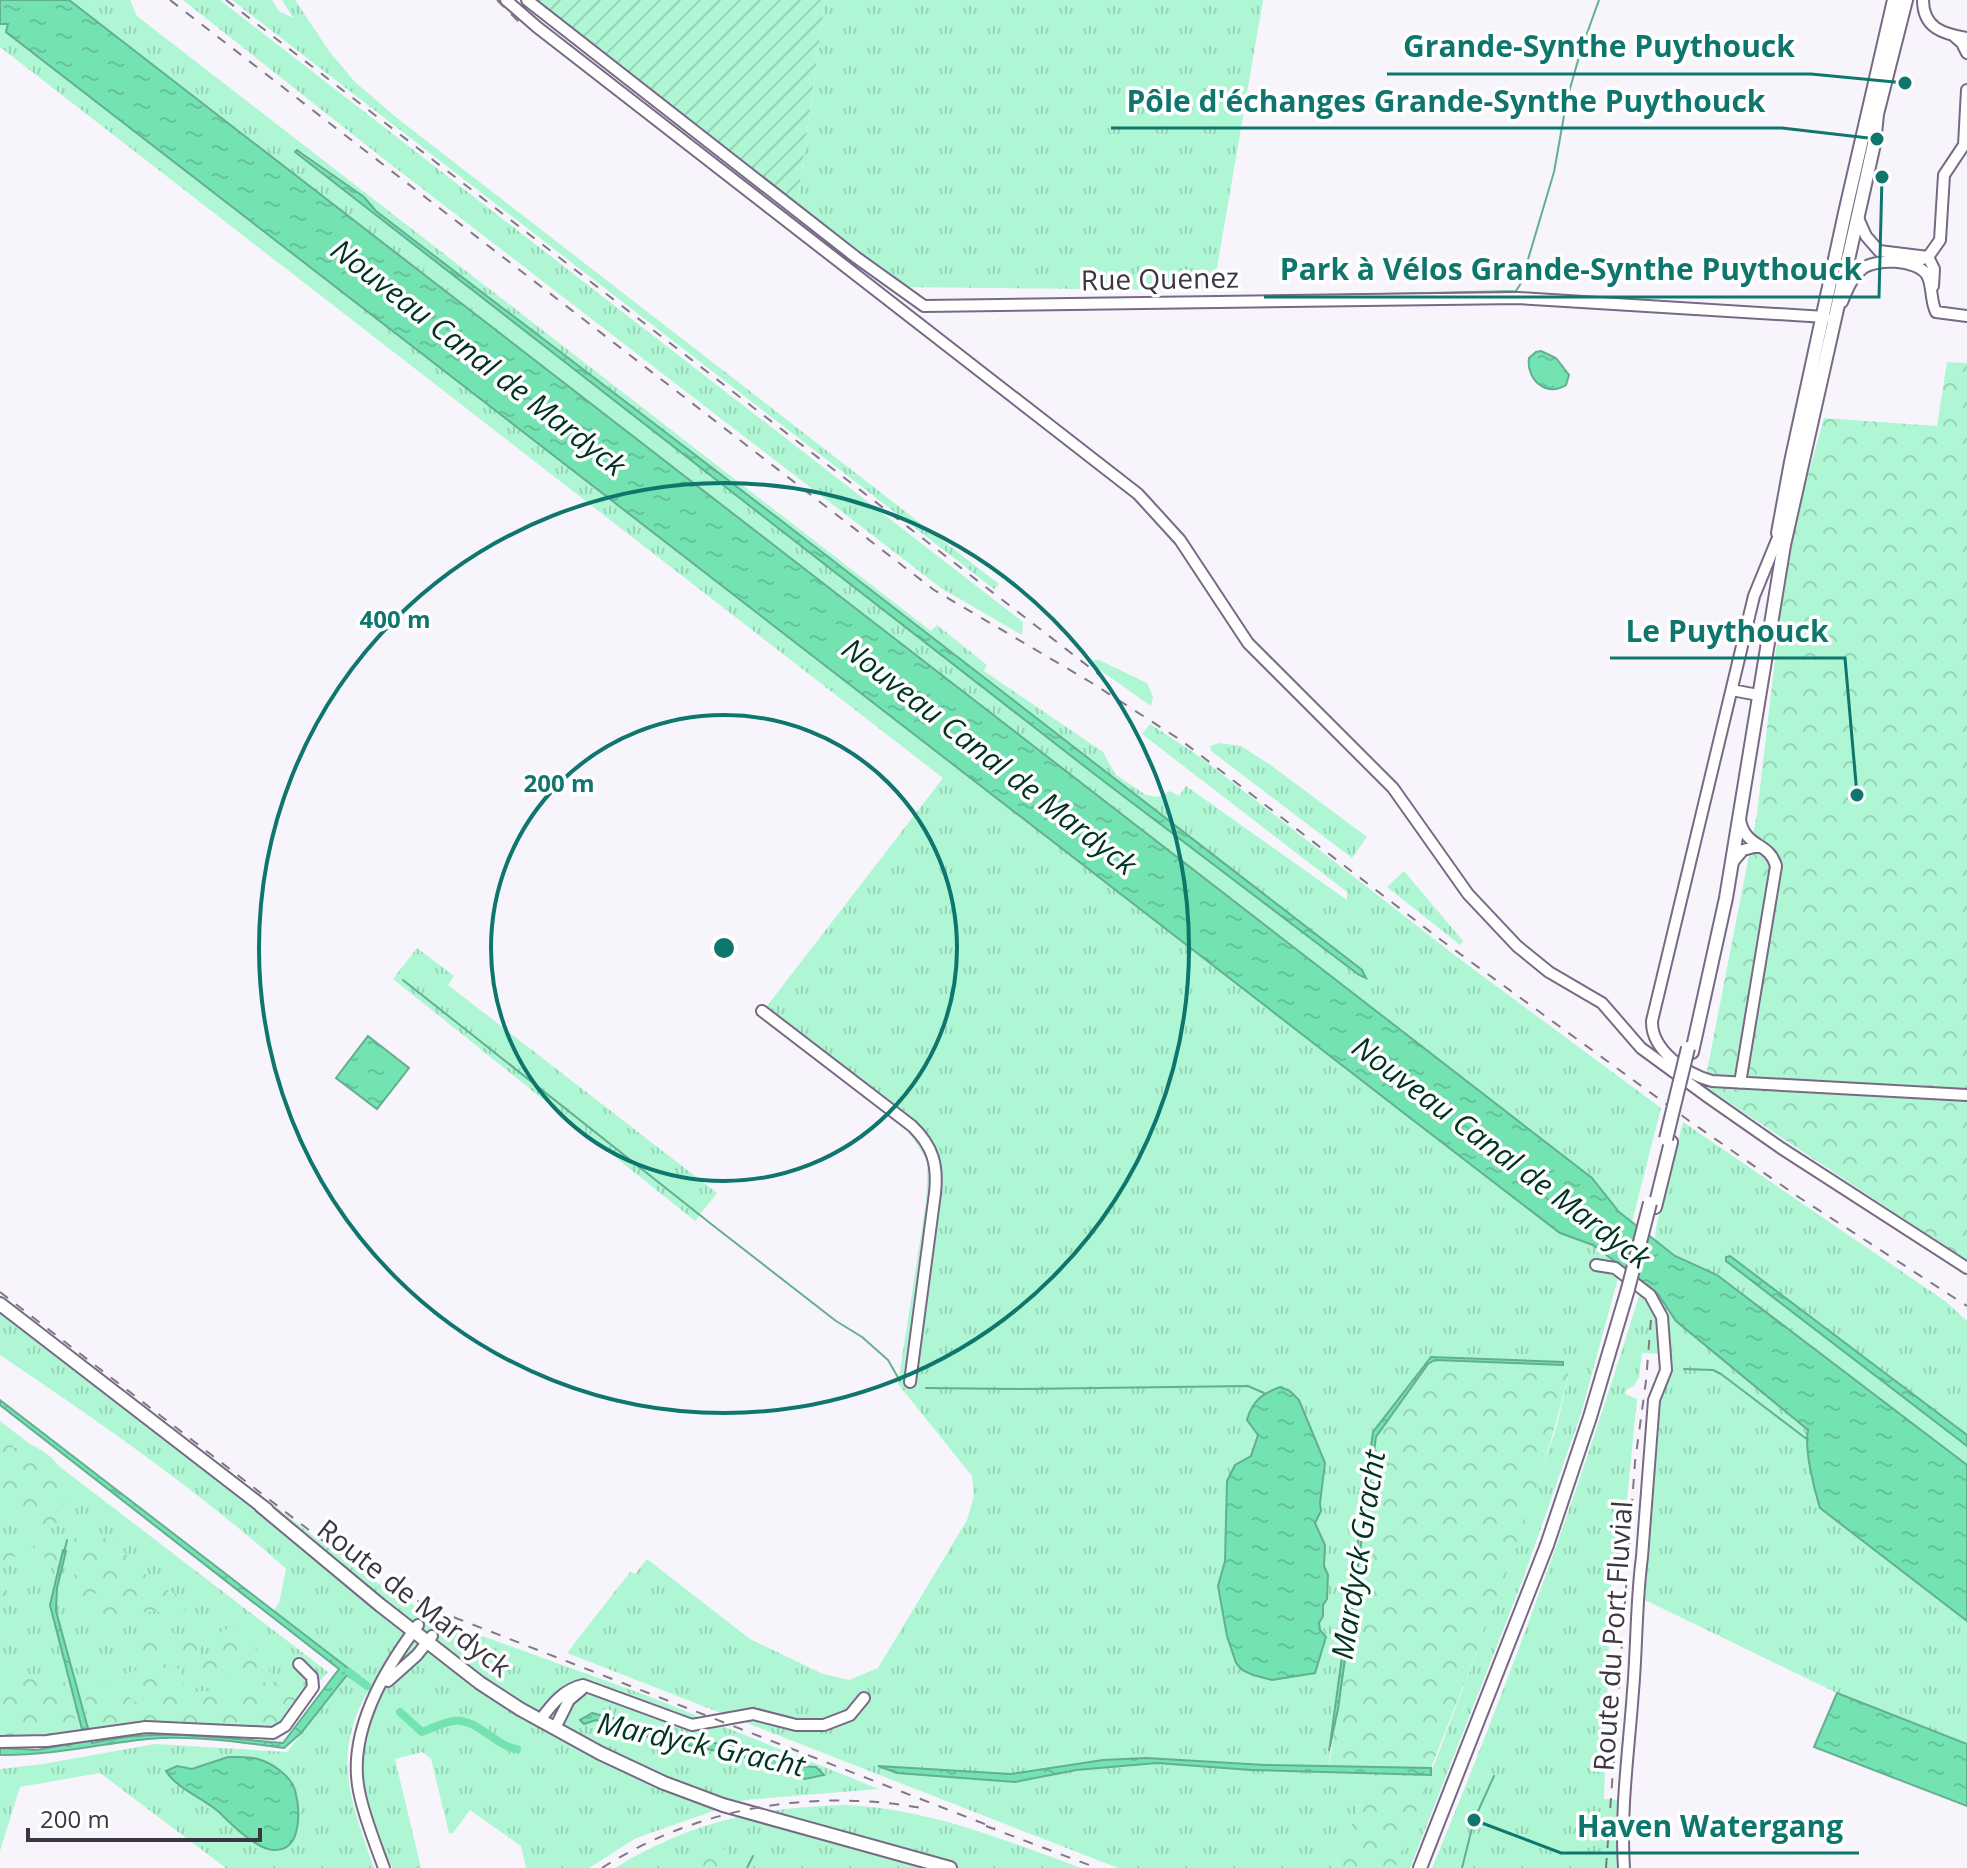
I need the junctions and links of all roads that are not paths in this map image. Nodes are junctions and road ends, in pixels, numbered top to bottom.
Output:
1 (506, 0) edge
2 (527, 0) edge
3 (1894, 0) edge
4 (1906, 0) edge
5 (1923, 0) edge
6 (1954, 36) junction
7 (1967, 38) edge
8 (1967, 53) edge
9 (1967, 90) edge
10 (1858, 213) junction
11 (1940, 240) junction
12 (1928, 257) junction
13 (1909, 264) junction
14 (1934, 276) junction
15 (1932, 296) junction
16 (1967, 316) edge
17 (1825, 317) junction
18 (1823, 365) junction
19 (1777, 540) junction
20 (1732, 690) junction
21 (1755, 695) junction
22 (1739, 817) junction
23 (1758, 846) junction
24 (1732, 863) junction
25 (762, 1011) dead end
26 (1690, 1050) junction
27 (1740, 1083) junction
28 (1967, 1095) edge
29 (1596, 1265) dead end
30 (1967, 1268) edge
31 (1631, 1290) junction
32 (0, 1304) edge
33 (910, 1382) dead end
34 (416, 1628) junction
35 (430, 1639) junction
36 (299, 1664) dead end
37 (599, 1690) junction
38 (864, 1698) dead end
39 (369, 1709) junction
40 (541, 1719) junction
41 (555, 1728) junction
42 (0, 1742) edge
43 (384, 1868) edge
44 (950, 1868) edge
45 (1420, 1868) edge
46 (1427, 1868) edge
47 (1624, 1868) edge

1 - 30 street
2 - 17 street, Rue Quenez
3 - 17 main road
4 - 10 main road
5 - 6 street
6 - 7 street
6 - 8 street
9 - 11 street
10 - 12 street
10 - 18 main road
11 - 12 street
11 - 14 street
12 - 13 street
12 - 14 street
13 - 15 street
13 - 18 street
14 - 15 street
15 - 16 street
17 - 19 main road
18 - 21 main road
19 - 20 street
19 - 21 main road
20 - 21 street
20 - 27 street
21 - 22 main road
21 - 26 main road
22 - 23 street
22 - 24 main road
23 - 24 street
23 - 27 street
24 - 26 main road
25 - 33 street
26 - 31 main road, bridge
27 - 28 street
29 - 47 street, Route du Port Fluvial
31 - 45 main road
31 - 46 main road
32 - 34 main road, Route de Mardyck
34 - 35 main road, Route de Mardyck
34 - 39 street
35 - 39 street
35 - 40 main road, Route de Mardyck
36 - 42 street
37 - 38 street
37 - 40 street
37 - 41 street
39 - 43 street
40 - 41 main road, Route de Mardyck
41 - 44 main road, Route de Mardyck

